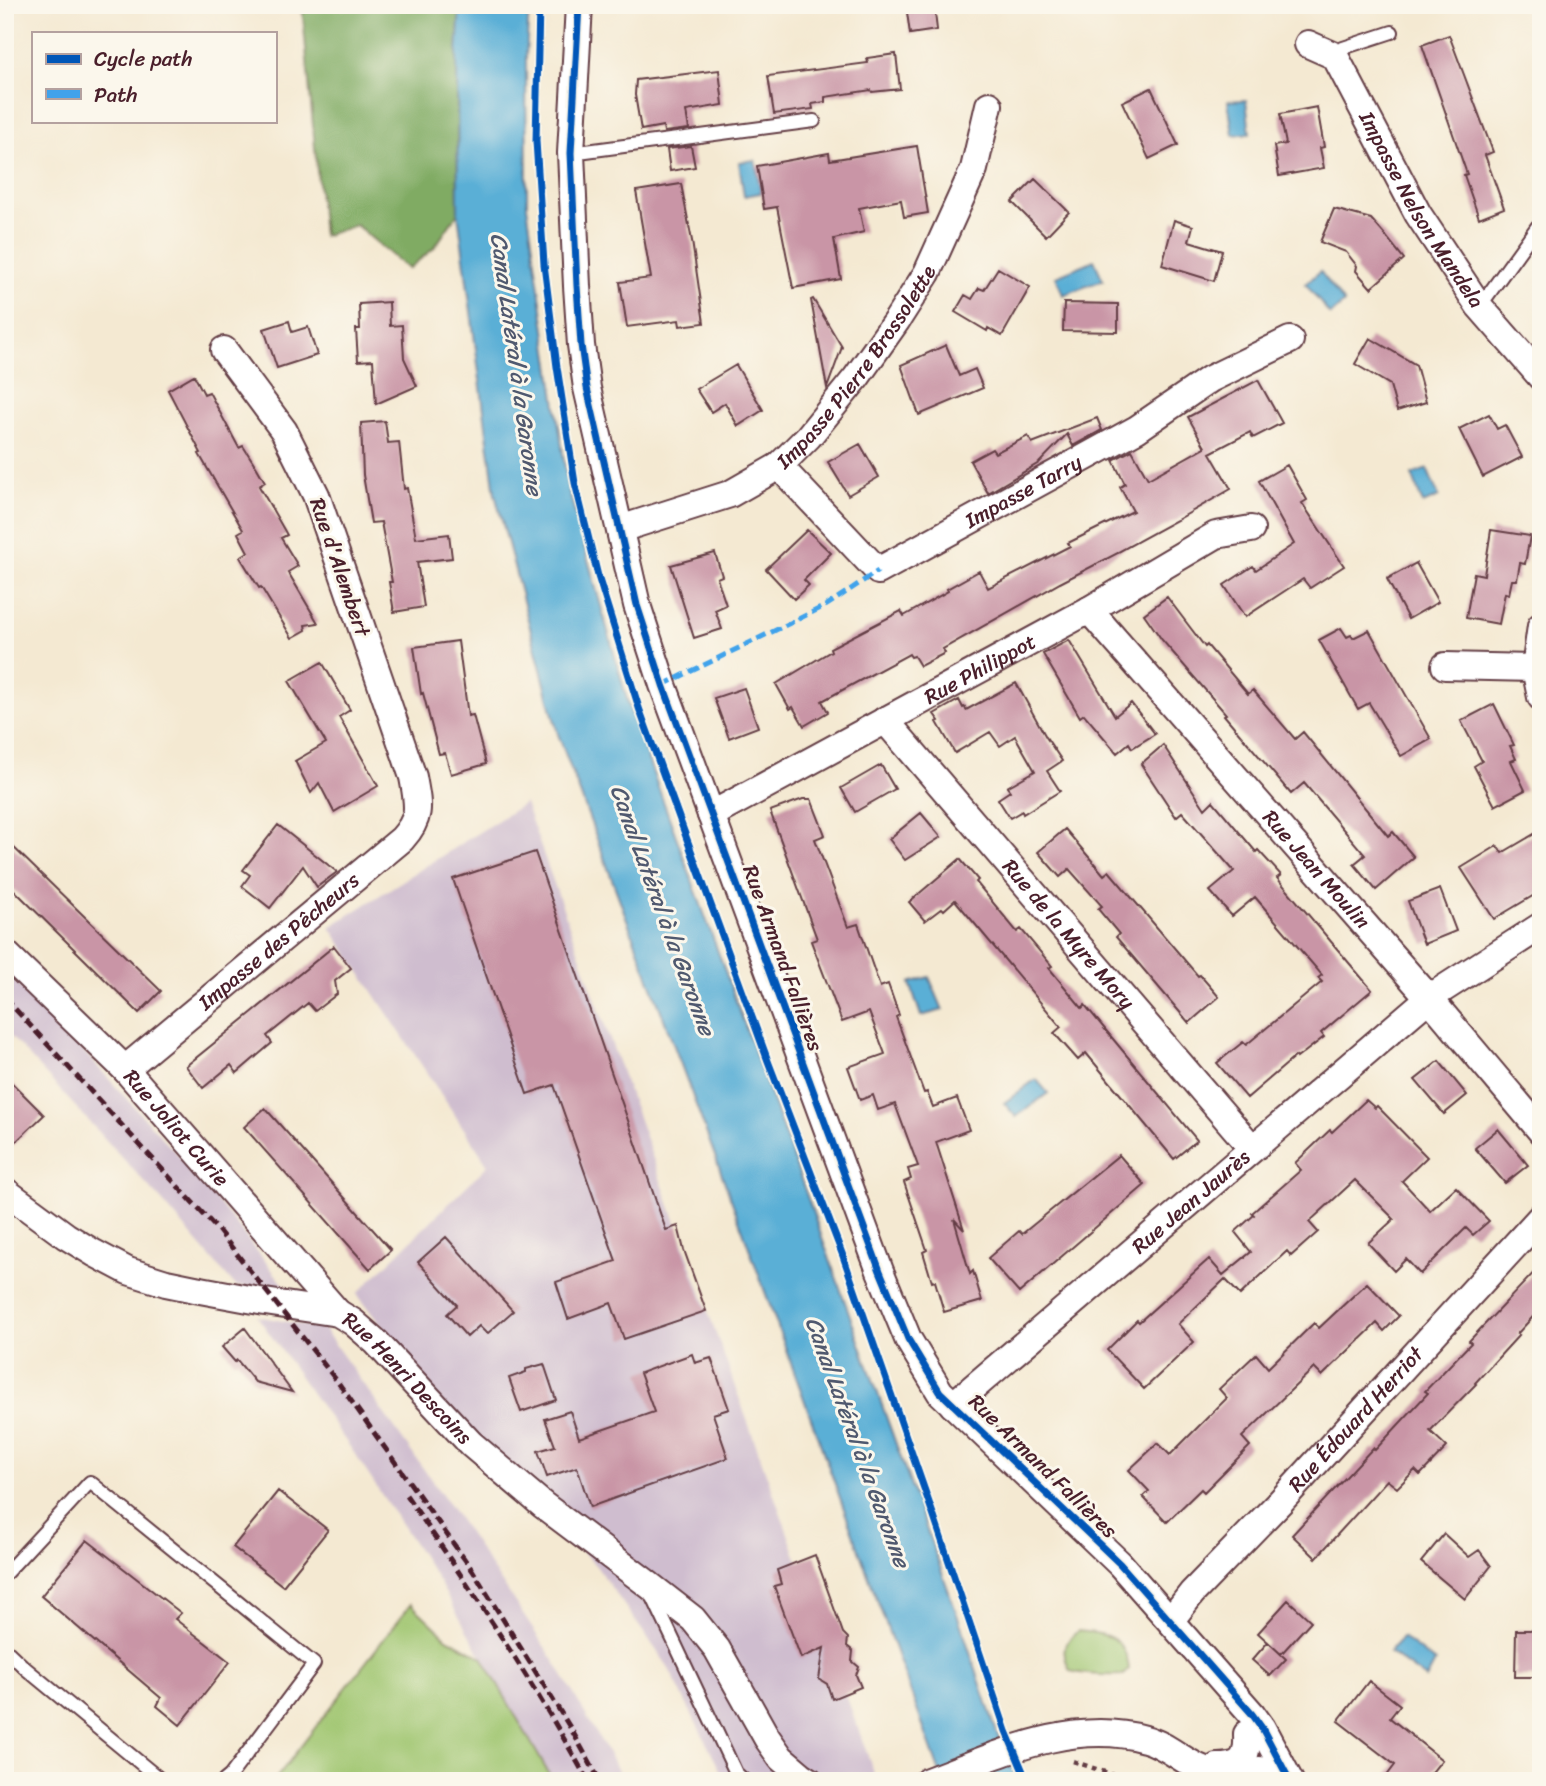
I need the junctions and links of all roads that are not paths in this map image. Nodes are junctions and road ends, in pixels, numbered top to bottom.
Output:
1 (579, 5) edge
2 (1392, 32) dead end
3 (1308, 44) dead end
4 (1335, 56) junction
5 (989, 105) dead end
6 (814, 121) dead end
7 (571, 153) junction
8 (1541, 224) edge
9 (1479, 306) junction
10 (1290, 340) dead end
11 (225, 350) dead end
12 (1541, 377) edge
13 (779, 466) junction
14 (620, 528) junction
15 (1251, 529) dead end
16 (1089, 610) junction
17 (1541, 626) edge
18 (1445, 666) dead end
19 (1535, 668) junction
20 (1541, 696) edge
21 (885, 720) junction
22 (418, 803) joint
23 (711, 815) junction
24 (1541, 926) edge
25 (5, 953) edge
26 (1429, 998) junction
27 (125, 1069) junction
28 (1541, 1131) edge
29 (1252, 1148) junction
30 (5, 1191) edge
31 (1541, 1217) edge
32 (338, 1313) junction
33 (953, 1405) junction
34 (5, 1574) edge
35 (644, 1580) junction
36 (1171, 1620) junction
37 (5, 1649) edge
38 (1231, 1690) junction
39 (1247, 1734) junction
40 (1192, 1774) edge
41 (1269, 1777) edge
42 (162, 1781) edge
43 (224, 1781) edge
44 (745, 1781) edge
45 (810, 1781) edge
46 (928, 1781) edge
47 (1290, 1781) edge

1 - 7 street, Rue Armand Fallières
2 - 4 lane
3 - 4 street
4 - 9 street, Impasse Nelson Mandela
5 - 13 street, Impasse Pierre Brossolette
6 - 7 lane
7 - 14 street, Rue Armand Fallières
8 - 9 lane
9 - 12 street, Impasse Nelson Mandela
10 - 13 street, Impasse Tarry
11 - 22 street, Rue d'Alembert
13 - 14 street, Impasse Pierre Brossolette
14 - 23 street, Rue Armand Fallières
15 - 16 street, Rue Philippot
16 - 21 street, Rue Philippot
16 - 26 street, Rue Jean Moulin
17 - 19 street
18 - 19 street
19 - 20 street
21 - 23 street, Rue Philippot
21 - 29 street, Rue de la Myre Mory
22 - 27 street, Impasse des Pêcheurs
23 - 33 street, Rue Armand Fallières
24 - 26 street, Rue Jean Jaurès
25 - 27 street, Rue Joliot Curie
26 - 28 street, Rue Jean Moulin
26 - 29 street, Rue Jean Jaurès
27 - 32 street, Rue Joliot Curie
29 - 33 street, Rue Jean Jaurès
30 - 32 street, Rue Henri Descoins
31 - 36 street, Rue Édouard Herriot
32 - 35 street, Rue Henri Descoins
33 - 36 street, Rue Armand Fallières
34 - 43 lane
35 - 44 lane
35 - 45 street, Rue Henri Descoins
36 - 38 street, Rue Armand Fallières
37 - 42 lane
38 - 39 street
38 - 47 street, Rue Armand Fallières
39 - 40 street
39 - 41 street
40 - 41 street
40 - 46 street

